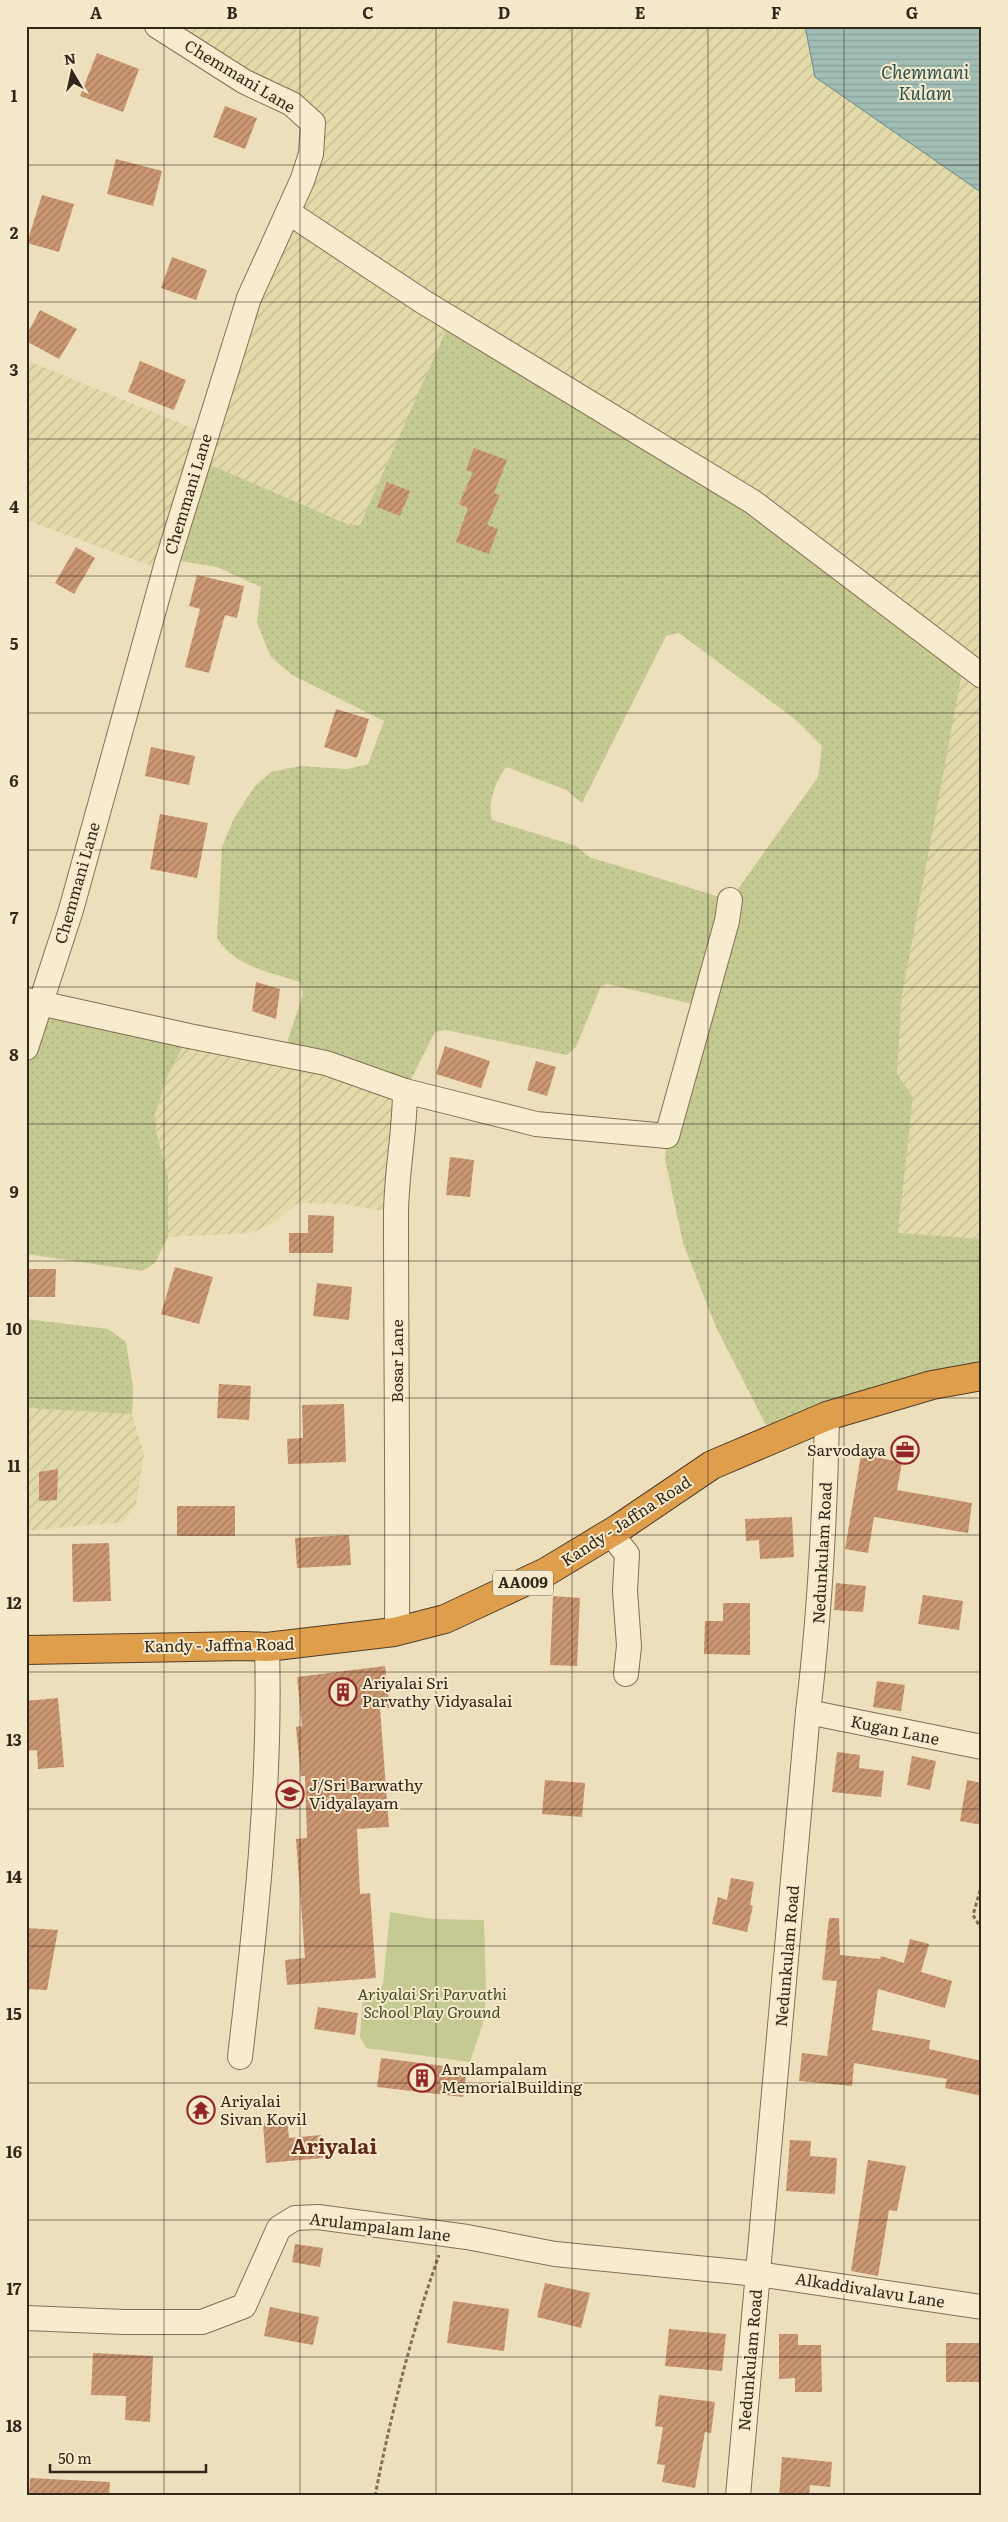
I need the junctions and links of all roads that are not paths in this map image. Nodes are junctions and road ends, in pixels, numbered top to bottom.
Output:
1 (157, 26) edge
2 (288, 212) junction
3 (982, 676) edge
4 (730, 900) dead end
5 (33, 1002) edge
6 (26, 1048) edge
7 (405, 1091) junction
8 (982, 1376) edge
9 (827, 1416) junction
10 (610, 1533) junction
11 (396, 1631) junction
12 (267, 1648) junction
13 (26, 1650) edge
14 (626, 1674) dead end
15 (808, 1712) junction
16 (982, 1747) edge
17 (240, 2057) dead end
18 (758, 2274) junction
19 (982, 2307) edge
20 (26, 2318) edge
21 (738, 2496) edge

1 - 2 street, Chemmani Lane
2 - 3 street
2 - 5 street, Chemmani Lane
4 - 7 street
5 - 6 street, Chemmani Lane
5 - 7 street
7 - 11 street, Bosar Lane
8 - 9 highway, Kandy - Jaffna Road / AA009
9 - 10 highway, Kandy - Jaffna Road / AA009
9 - 15 street, Nedunkulam Road
10 - 11 highway, Kandy - Jaffna Road / AA009
10 - 14 street
11 - 12 highway, Kandy - Jaffna Road / AA009
12 - 13 highway, Kandy - Jaffna Road / AA009
12 - 17 street
15 - 16 street, Kugan Lane
15 - 18 street, Nedunkulam Road
18 - 19 street, Alkaddivalavu Lane
18 - 20 street, Arulampalam lane
18 - 21 street, Nedunkulam Road

